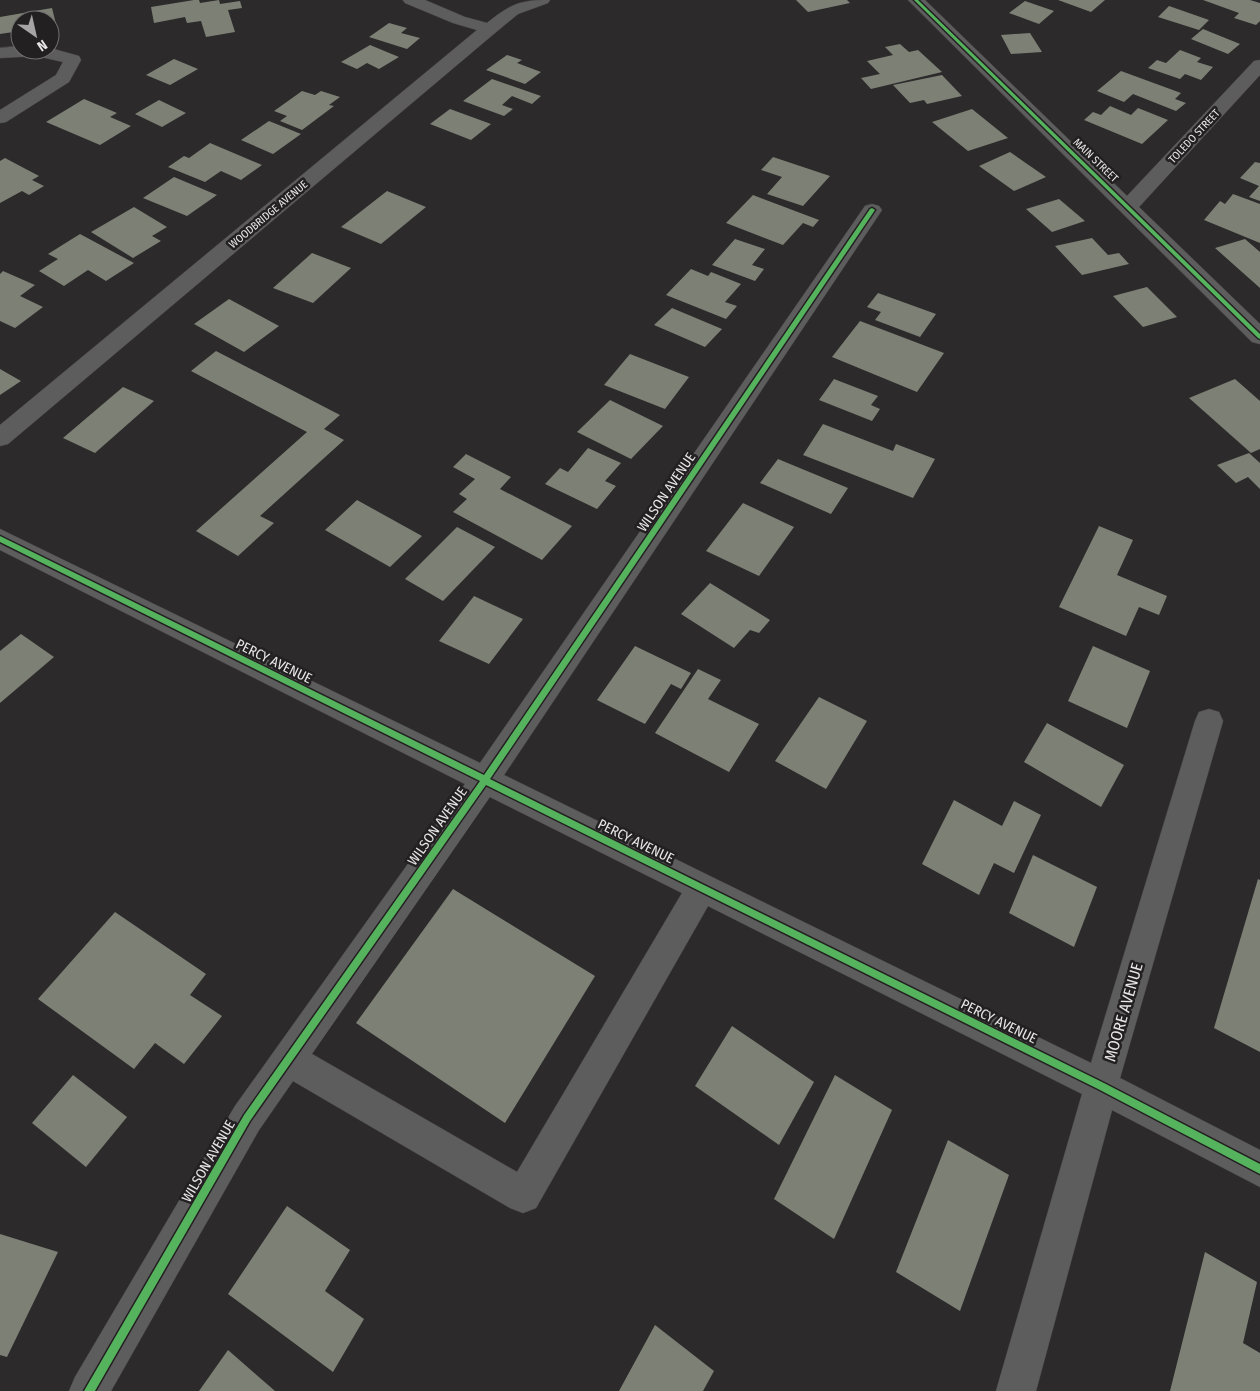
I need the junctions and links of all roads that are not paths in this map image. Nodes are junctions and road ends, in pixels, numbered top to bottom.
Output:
1 (411, 0) edge
2 (542, 0) edge
3 (923, 2) edge
4 (490, 29) junction
5 (0, 53) edge
6 (1260, 65) edge
7 (0, 118) edge
8 (1128, 207) junction
9 (872, 210) dead end
10 (1260, 337) edge
11 (0, 438) edge
12 (0, 539) edge
13 (1209, 721) dead end
14 (485, 780) junction
15 (702, 888) junction
16 (288, 1059) junction
17 (1101, 1086) junction
18 (1260, 1169) edge
19 (89, 1391) edge
20 (1016, 1391) edge

1 - 4 street
2 - 4 street, WOODBRIDGE AVENUE
3 - 8 street, MAIN STREET
4 - 11 street, WOODBRIDGE AVENUE
5 - 7 street
6 - 8 street, TOLEDO STREET
8 - 10 street, MAIN STREET
9 - 14 street, WILSON AVENUE
12 - 14 street, PERCY AVENUE
13 - 17 street, MOORE AVENUE
14 - 15 street, PERCY AVENUE
14 - 16 street, WILSON AVENUE
15 - 16 street
15 - 17 street, PERCY AVENUE
16 - 19 street, WILSON AVENUE
17 - 18 street, PERCY AVENUE
17 - 20 street, MOORE AVENUE

